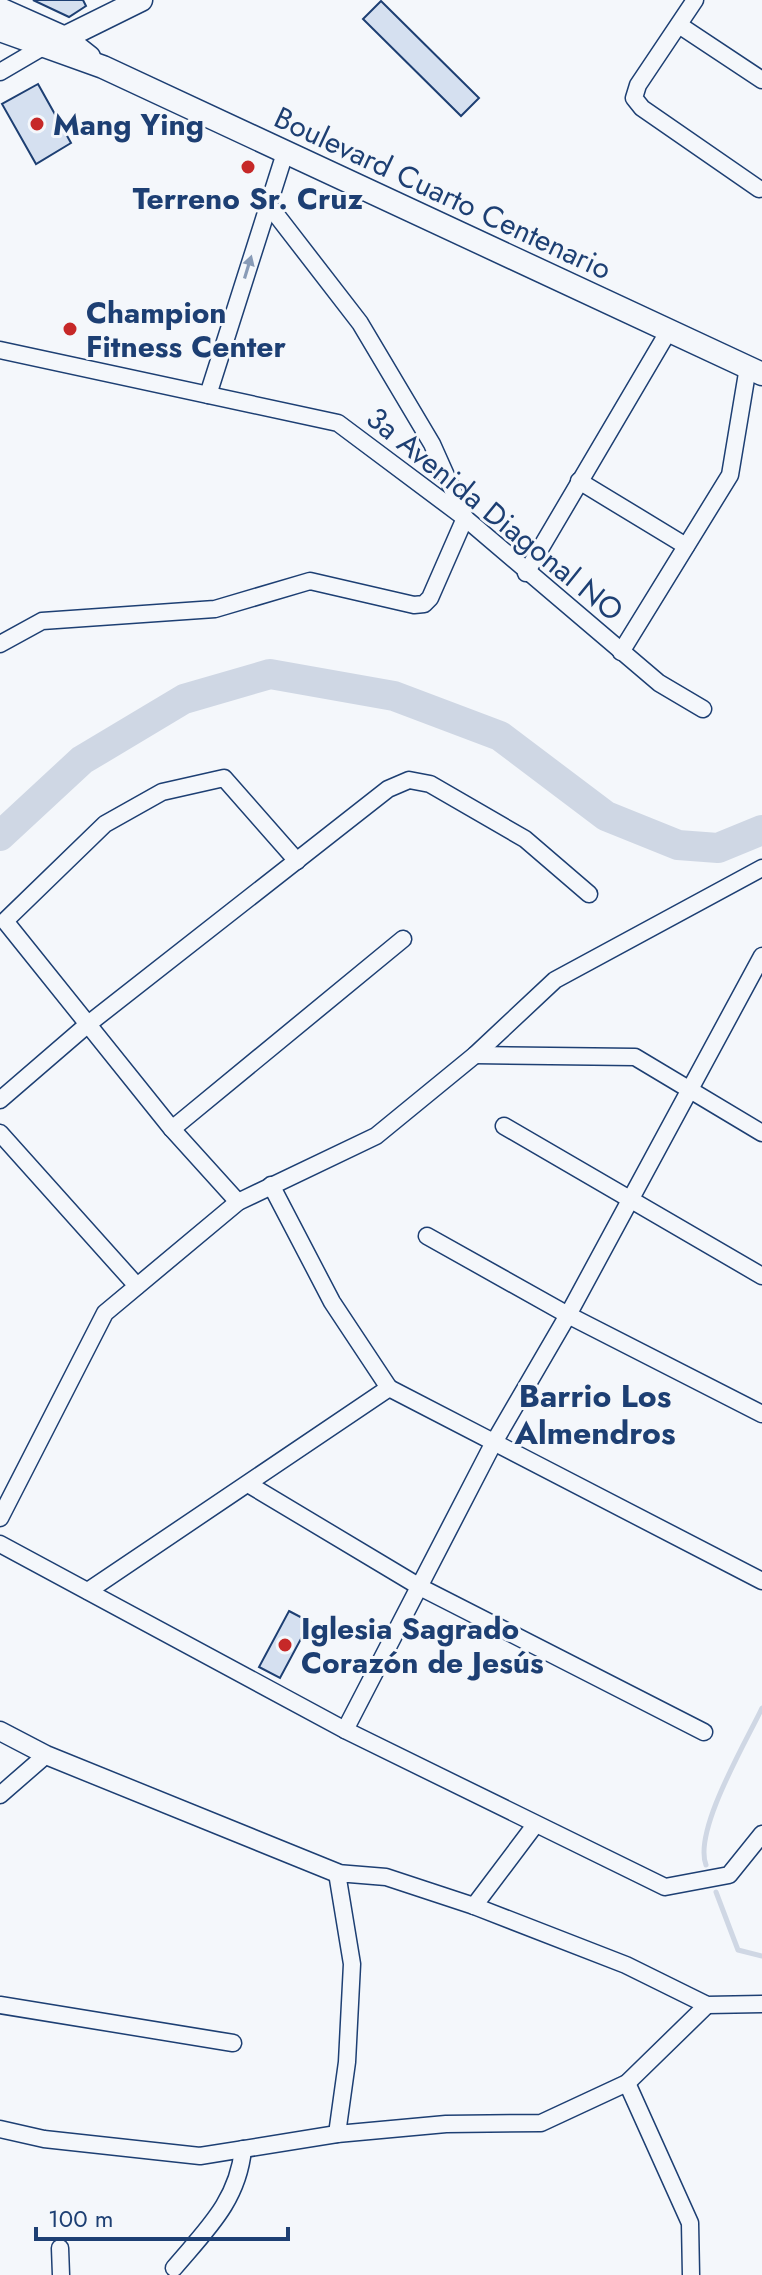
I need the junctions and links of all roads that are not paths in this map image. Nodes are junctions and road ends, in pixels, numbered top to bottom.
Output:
1 (141, 0) edge
2 (695, 0) edge
3 (0, 9) edge
4 (679, 25) junction
5 (0, 30) edge
6 (65, 38) junction
7 (41, 48) junction
8 (103, 67) junction
9 (0, 72) edge
10 (762, 80) edge
11 (285, 153) junction
12 (759, 189) dead end
13 (268, 204) junction
14 (668, 332) junction
15 (0, 350) edge
16 (756, 371) edge
17 (208, 395) junction
18 (579, 481) junction
19 (465, 518) junction
20 (686, 546) junction
21 (526, 573) junction
22 (0, 644) edge
23 (621, 652) junction
24 (703, 709) dead end
25 (297, 861) junction
26 (762, 868) edge
27 (589, 894) dead end
28 (403, 939) dead end
29 (762, 956) edge
30 (87, 1025) junction
31 (475, 1055) junction
32 (691, 1088) junction
33 (0, 1100) edge
34 (504, 1126) dead end
35 (172, 1129) junction
36 (0, 1133) edge
37 (762, 1133) edge
38 (271, 1185) junction
39 (629, 1201) junction
40 (238, 1202) junction
41 (427, 1236) dead end
42 (762, 1276) edge
43 (137, 1286) junction
44 (568, 1315) junction
45 (389, 1388) junction
46 (762, 1414) edge
47 (493, 1444) junction
48 (248, 1484) junction
49 (0, 1518) edge
50 (0, 1544) edge
51 (762, 1581) edge
52 (420, 1587) junction
53 (88, 1591) junction
54 (345, 1730) junction
55 (0, 1731) edge
56 (704, 1732) dead end
57 (46, 1755) junction
58 (0, 1795) edge
59 (535, 1825) junction
60 (762, 1834) edge
61 (337, 1873) junction
62 (474, 1906) junction
63 (762, 2004) edge
64 (0, 2005) edge
65 (707, 2005) junction
66 (233, 2043) dead end
67 (627, 2083) junction
68 (0, 2129) edge
69 (337, 2134) junction
70 (243, 2149) junction
71 (60, 2248) dead end
72 (174, 2268) dead end
73 (61, 2275) edge
74 (691, 2275) edge

1 - 6 main road
2 - 4 street
3 - 6 main road, Boulevard Cuarto Centenario
4 - 10 street
4 - 12 street
5 - 7 main road, Boulevard Cuarto Centenario
6 - 7 main road
6 - 8 main road, Boulevard Cuarto Centenario
7 - 8 main road, Boulevard Cuarto Centenario
7 - 9 street
8 - 11 main road, Boulevard Cuarto Centenario
11 - 13 street
11 - 14 main road, Boulevard Cuarto Centenario
17 -> 13 street
13 - 19 street
14 - 16 main road, Boulevard Cuarto Centenario
14 - 18 street
15 - 17 street, 3a Avenida Diagonal NO
16 - 20 street
17 - 19 street, 3a Avenida Diagonal NO
18 - 20 street
18 - 21 street
19 - 21 street, 3a Avenida Diagonal NO
19 - 22 street
20 - 23 street
21 - 23 street, 3a Avenida Diagonal NO
23 - 24 street, 3a Avenida Diagonal NO
25 - 27 street
25 - 30 street
25 - 30 street
26 - 31 street
28 - 35 street
29 - 32 street
30 - 33 street
30 - 35 street
31 - 32 street
31 - 38 street
32 - 37 street
32 - 39 street
34 - 39 street
35 - 40 street
36 - 43 street
38 - 40 street
38 - 45 street
39 - 42 street
39 - 44 street
40 - 43 street
41 - 44 street
43 - 49 street
44 - 46 street
44 - 47 street
45 - 47 street
45 - 48 street
47 - 51 street
47 - 52 street
48 - 52 street
48 - 53 street
50 - 53 street
52 - 54 street
52 - 56 street
53 - 54 street
54 - 59 street
55 - 57 street
57 - 58 street
57 - 61 street
59 - 60 street
59 - 62 street
61 - 62 street
61 - 69 street
62 - 65 street
63 - 65 street
64 - 66 street
65 - 67 street
67 - 69 street
67 - 74 street
68 - 70 street
69 - 70 street
70 - 72 street
71 - 73 street

